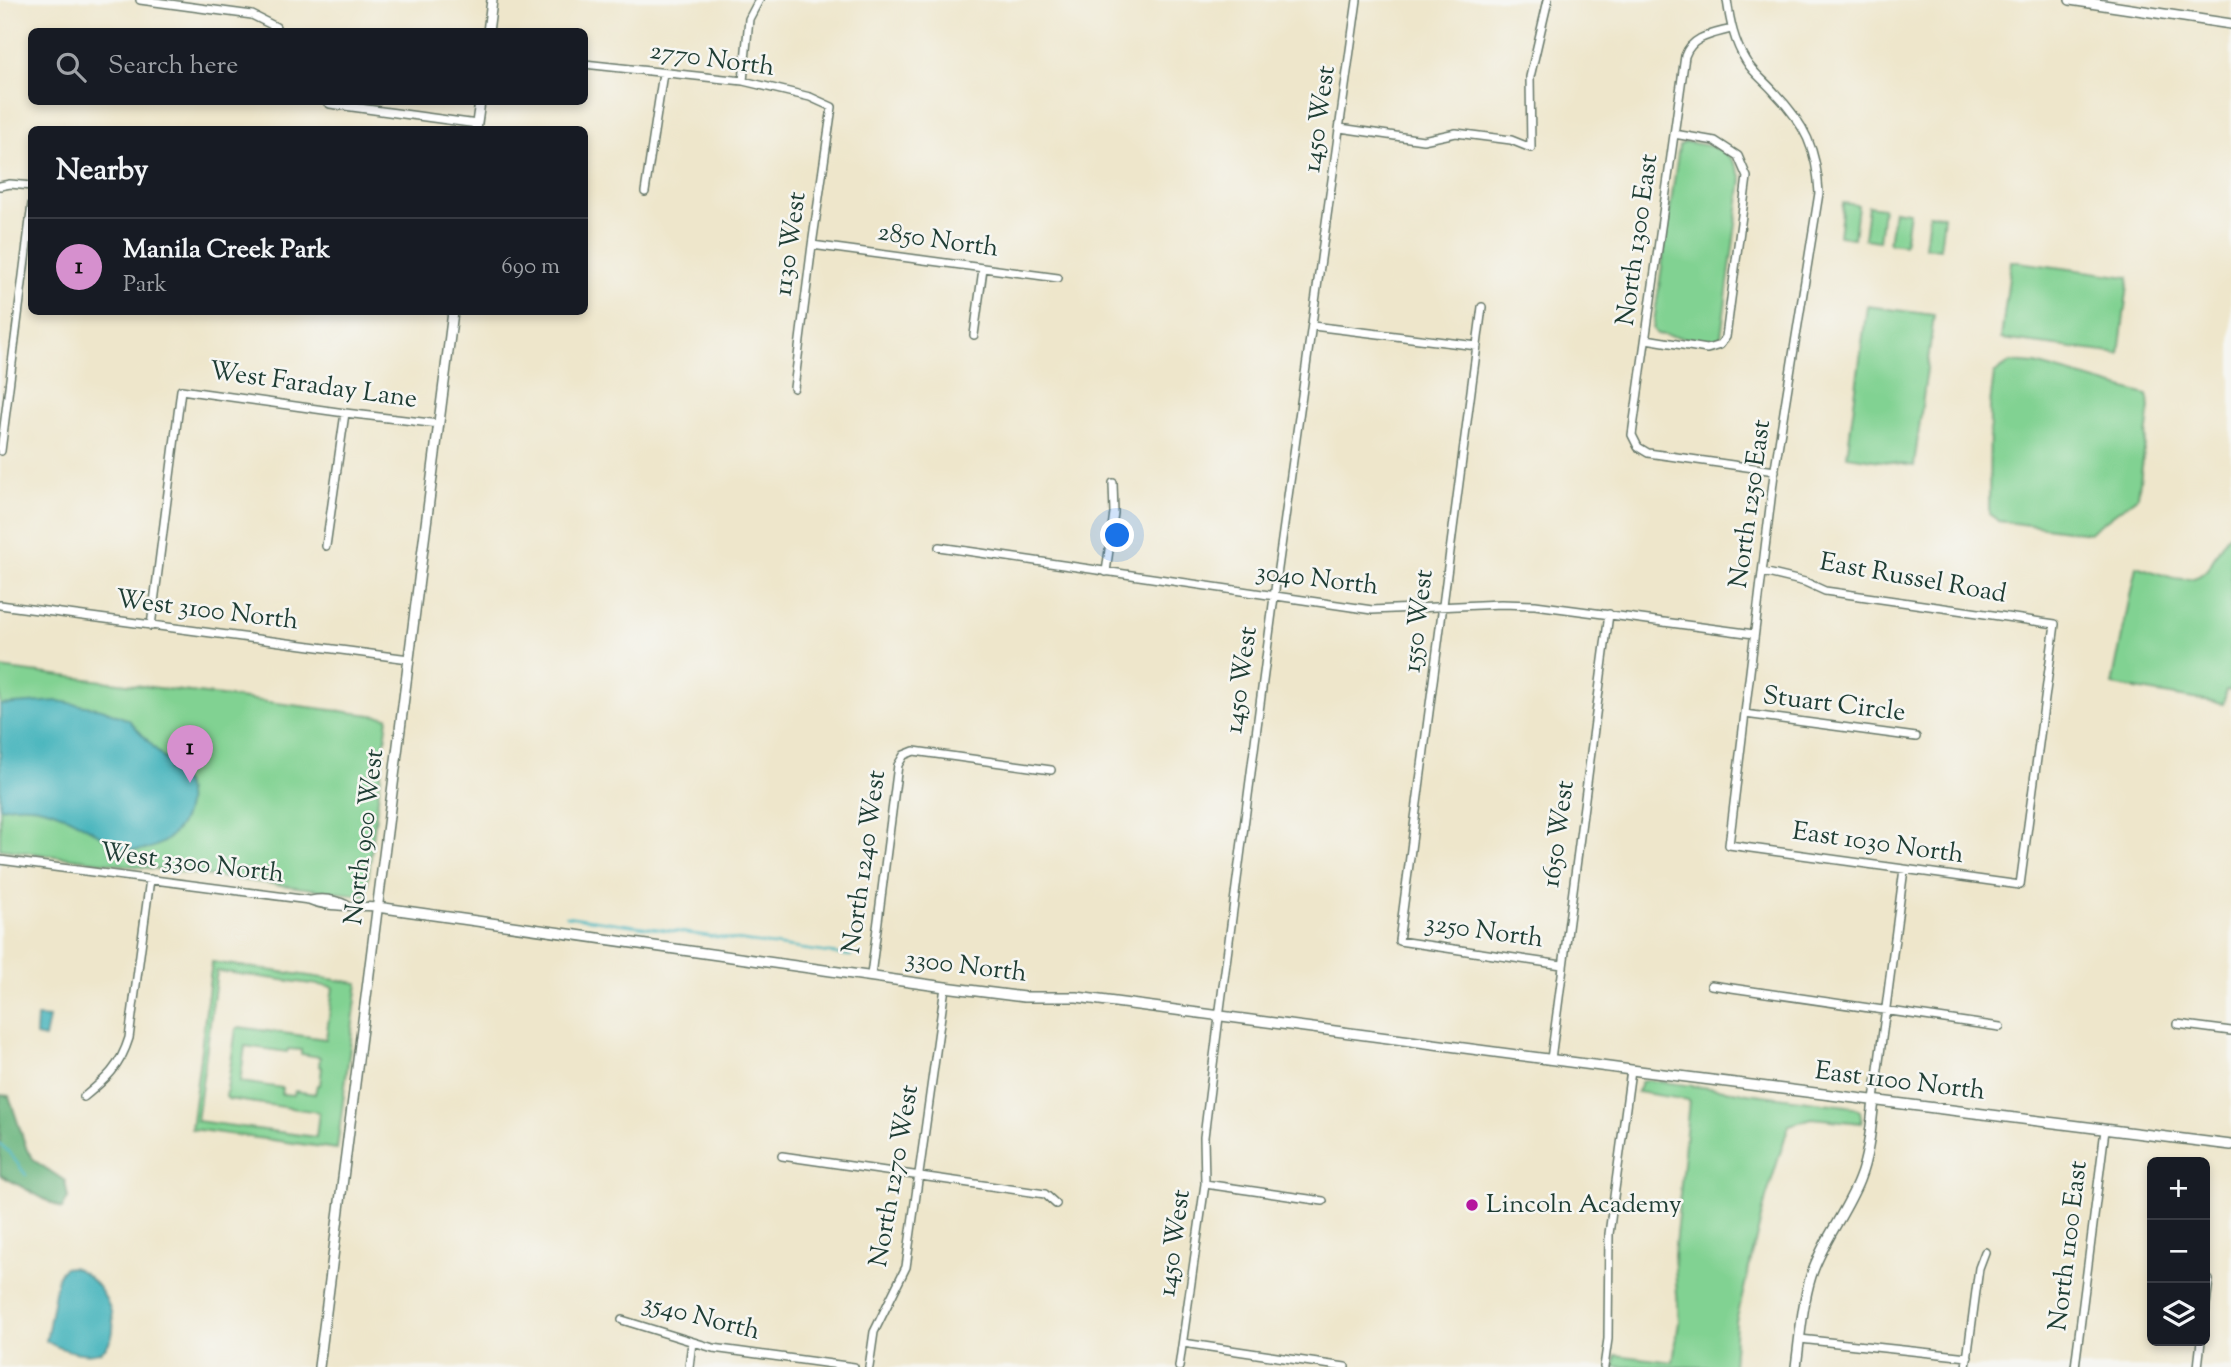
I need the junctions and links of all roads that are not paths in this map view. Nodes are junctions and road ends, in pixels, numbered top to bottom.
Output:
1 (140, 0) edge
2 (492, 0) edge
3 (759, 0) edge
4 (1357, 0) edge
5 (1548, 0) edge
6 (1727, 0) edge
7 (2070, 0) edge
8 (2231, 24) edge
9 (276, 28) edge
10 (488, 28) edge
11 (1731, 29) junction
12 (588, 65) edge
13 (663, 74) junction
14 (743, 81) junction
15 (336, 105) edge
16 (480, 105) edge
17 (832, 107) joint
18 (471, 126) edge
19 (477, 126) edge
20 (1340, 128) junction
21 (1674, 134) junction
22 (0, 186) edge
23 (28, 186) edge
24 (645, 192) dead end
25 (28, 236) edge
26 (812, 245) junction
27 (983, 269) junction
28 (1058, 278) dead end
29 (1482, 307) dead end
30 (453, 315) edge
31 (1314, 326) junction
32 (974, 335) dead end
33 (1646, 339) junction
34 (1477, 346) junction
35 (794, 388) dead end
36 (345, 413) junction
37 (439, 424) junction
38 (1, 451) edge
39 (1775, 471) junction
40 (1113, 483) dead end
41 (326, 546) dead end
42 (939, 547) dead end
43 (1106, 572) junction
44 (1763, 572) junction
45 (1275, 597) junction
46 (0, 605) edge
47 (1442, 607) junction
48 (1609, 614) junction
49 (151, 625) junction
50 (1754, 634) junction
51 (409, 659) junction
52 (1745, 715) junction
53 (1916, 737) dead end
54 (1051, 770) dead end
55 (1730, 845) joint
56 (0, 860) edge
57 (1904, 869) junction
58 (150, 879) junction
59 (2020, 884) joint
60 (377, 907) junction
61 (1399, 941) joint
62 (1562, 965) junction
63 (871, 975) junction
64 (1712, 985) dead end
65 (946, 987) junction
66 (1886, 1010) junction
67 (1219, 1017) junction
68 (2231, 1021) edge
69 (2177, 1024) dead end
70 (2000, 1027) dead end
71 (2230, 1031) edge
72 (1551, 1059) junction
73 (1631, 1070) junction
74 (84, 1097) dead end
75 (1874, 1100) junction
76 (2105, 1130) junction
77 (2231, 1145) edge
78 (782, 1156) dead end
79 (920, 1177) junction
80 (1205, 1184) junction
81 (1323, 1201) dead end
82 (1056, 1204) dead end
83 (1985, 1252) dead end
84 (622, 1320) dead end
85 (1800, 1339) junction
86 (692, 1342) junction
87 (1183, 1343) junction
88 (2200, 1346) edge
89 (1968, 1357) junction
90 (319, 1367) edge
91 (689, 1367) edge
92 (854, 1367) edge
93 (869, 1367) edge
94 (1179, 1367) edge
95 (1345, 1367) edge
96 (1604, 1367) edge
97 (1796, 1367) edge
98 (1966, 1367) edge
99 (2075, 1367) edge
100 (2198, 1367) edge

1 - 9 street
2 - 10 street
3 - 14 street
4 - 20 street, 1450 West
5 - 20 street
6 - 11 street, North 1250 East
7 - 8 street
11 - 21 street, North 1300 East
11 - 39 street, North 1250 East
12 - 13 street, 2770 North
13 - 14 street, 2770 North
13 - 24 street
14 - 17 street, 2770 North
15 - 18 street
16 - 19 street
17 - 26 street, 1130 West
20 - 31 street, 1450 West
21 - 33 street, North 1300 East
21 - 33 street
22 - 23 street
25 - 38 street
26 - 27 street, 2850 North
26 - 35 street, 1130 West
27 - 28 street, 2850 North
27 - 32 street
29 - 34 street, 1550 West
30 - 37 street, North 900 West
31 - 34 street
31 - 45 street, 1450 West
33 - 39 street, North 1300 East
34 - 47 street, 1550 West
36 - 37 street, West Faraday Lane
36 - 41 street
36 - 49 street, West Faraday Lane
37 - 51 street, North 900 West
39 - 44 street, North 1250 East
40 - 43 street
42 - 43 street, 3040 North
43 - 45 street, 3040 North
44 - 50 street, North 1250 East
44 - 59 street, East Russel Road
45 - 47 street, 3040 North
45 - 67 street, 1450 West
46 - 49 street, West 3100 North
47 - 48 street, 3040 North
47 - 61 street, 1550 West
48 - 50 street, 3040 North
48 - 62 street, 1650 West
49 - 51 street, West 3100 North
50 - 52 street, North 1250 East
51 - 60 street, North 900 West
52 - 53 street, Stuart Circle
52 - 55 street, North 1250 East
54 - 63 street, North 1240 West
55 - 57 street, East 1030 North
56 - 58 street, West 3300 North
57 - 59 street, East 1030 North
57 - 66 street
58 - 60 street, West 3300 North
58 - 74 street
60 - 63 street, 3300 North
60 - 90 street, North 900 West
61 - 62 street, 3250 North
62 - 72 street, 1650 West
63 - 65 street, 3300 North
64 - 66 street
65 - 67 street, 3300 North
65 - 79 street, North 1270 West
66 - 70 street
66 - 75 street
67 - 72 street, 3300 North
67 - 80 street, 1450 West
68 - 71 street
69 - 71 street
72 - 73 street, East 1100 North
73 - 75 street, East 1100 North
73 - 96 street
75 - 76 street, East 1100 North
75 - 85 street
76 - 77 street, East 1100 North
76 - 99 street, North 1100 East
78 - 79 street
79 - 82 street
79 - 93 street, North 1270 West
80 - 81 street
80 - 87 street, 1450 West
83 - 89 street
84 - 86 street, 3540 North
85 - 89 street
85 - 97 street
86 - 91 street
86 - 92 street, 3540 North
87 - 94 street, 1450 West
87 - 95 street
88 - 100 street
89 - 98 street

